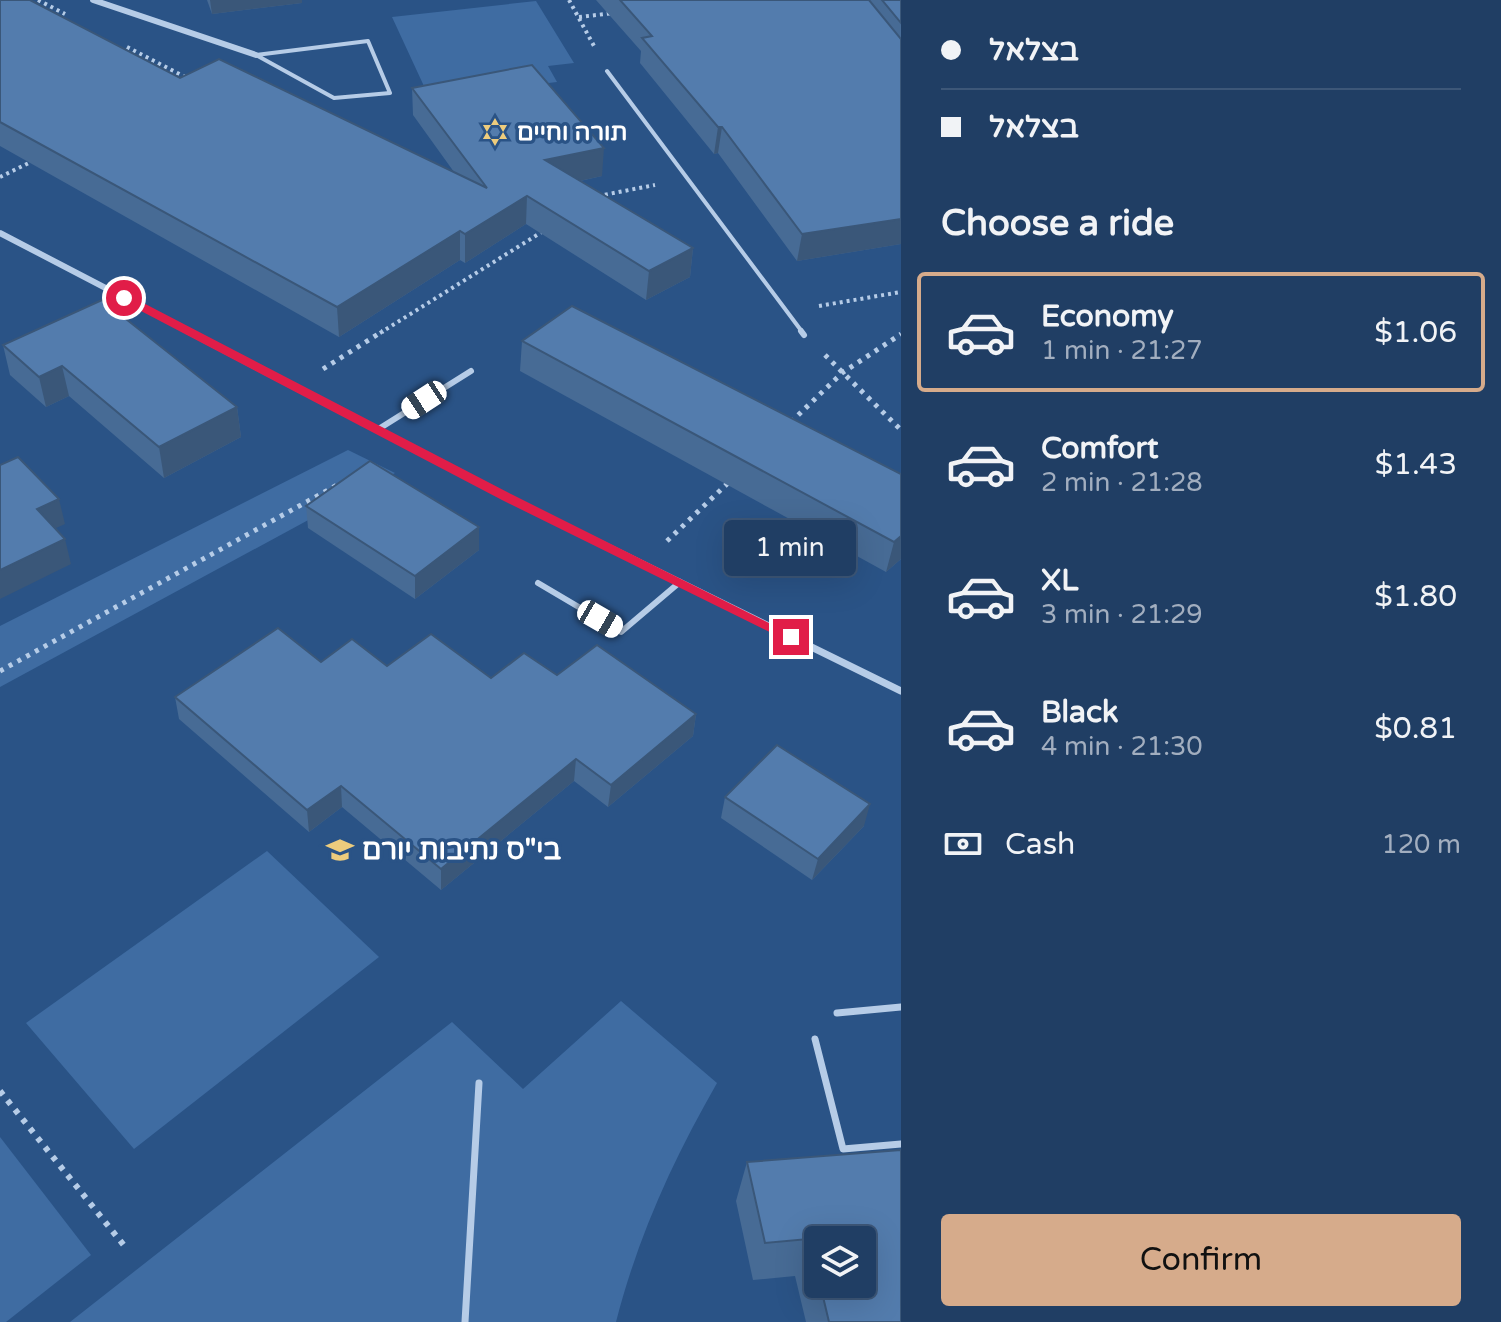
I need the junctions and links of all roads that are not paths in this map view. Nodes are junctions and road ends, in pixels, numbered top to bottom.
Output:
1 (93, 0) edge
2 (256, 55) junction
3 (607, 71) road end
4 (0, 233) edge
5 (124, 298) junction
6 (96, 312) edge
7 (804, 335) road end
8 (471, 371) dead end
9 (377, 430) junction
10 (680, 582) junction
11 (538, 583) dead end
12 (901, 691) edge
13 (901, 1007) edge
14 (837, 1013) dead end
15 (815, 1039) dead end
16 (479, 1083) dead end
17 (901, 1144) edge
18 (465, 1322) edge

1 - 2 street
2 - 2 lane
3 - 7 lane
4 - 5 street
5 - 6 lane
5 - 9 street
8 - 9 lane
9 - 10 street
10 - 11 lane
10 - 12 street
13 - 14 lane
15 - 17 lane
16 - 18 lane

